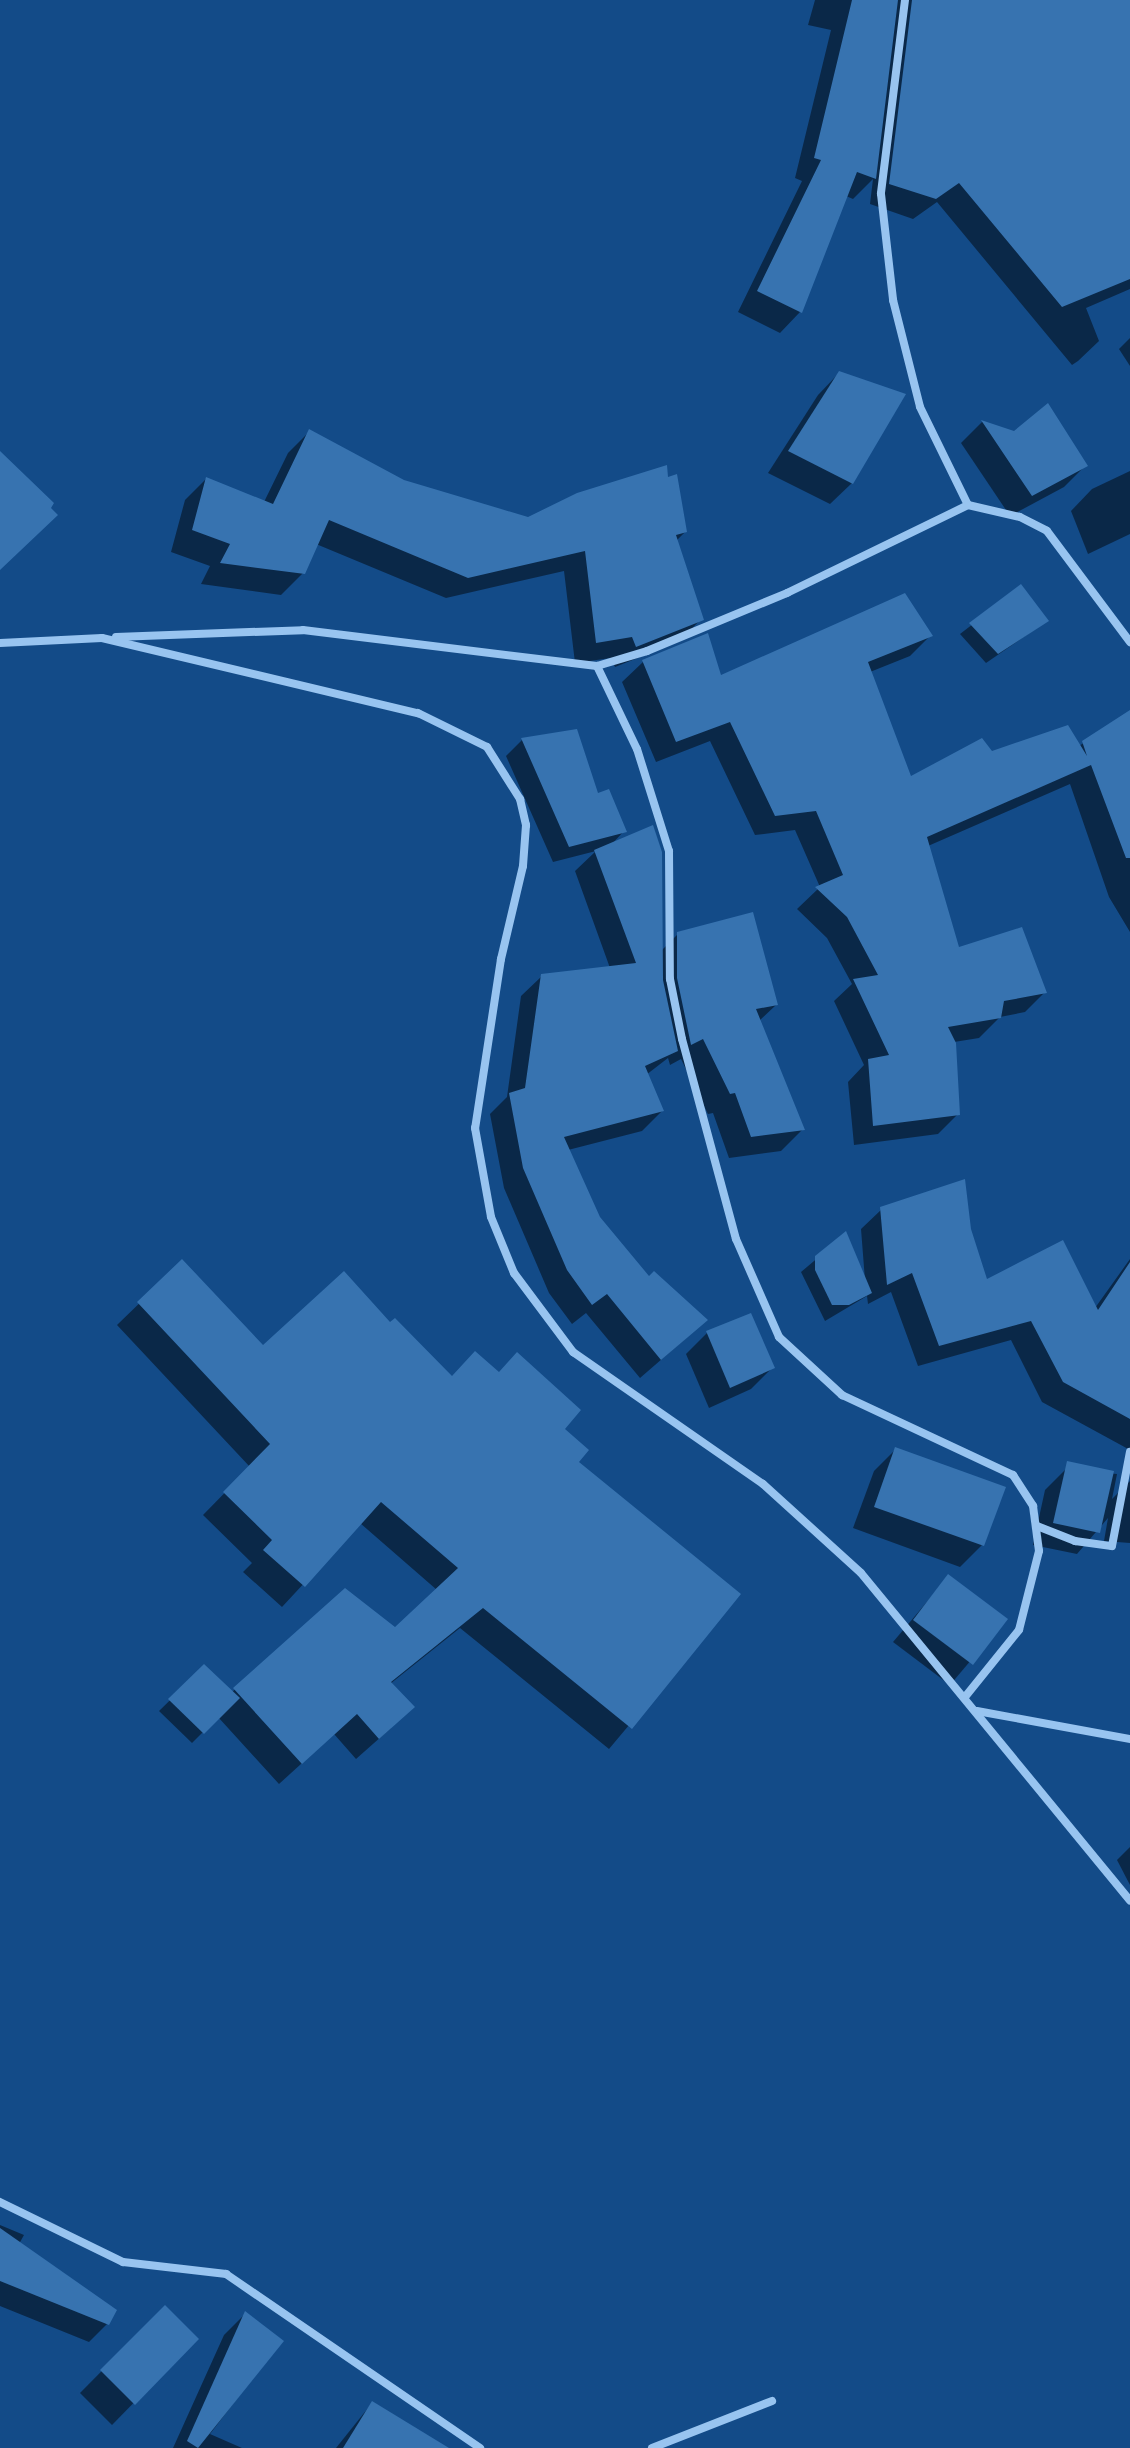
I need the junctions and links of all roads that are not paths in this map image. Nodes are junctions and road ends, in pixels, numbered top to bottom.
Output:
1 (905, 0) edge
2 (968, 505) junction
3 (102, 638) junction
4 (1130, 642) edge
5 (0, 643) edge
6 (597, 666) junction
7 (1130, 1452) edge
8 (1037, 1526) junction
9 (965, 1697) junction
10 (976, 1711) junction
11 (1130, 1739) edge
12 (1130, 1901) edge
13 (0, 2202) edge
14 (772, 2401) dead end
15 (480, 2448) edge
16 (652, 2448) edge

1 - 2 street
2 - 4 street
2 - 6 street
3 - 5 street
3 - 6 street
3 - 9 street
6 - 8 street
7 - 8 street
8 - 9 street
9 - 10 street
10 - 11 street
10 - 12 street
13 - 15 street
14 - 16 street

